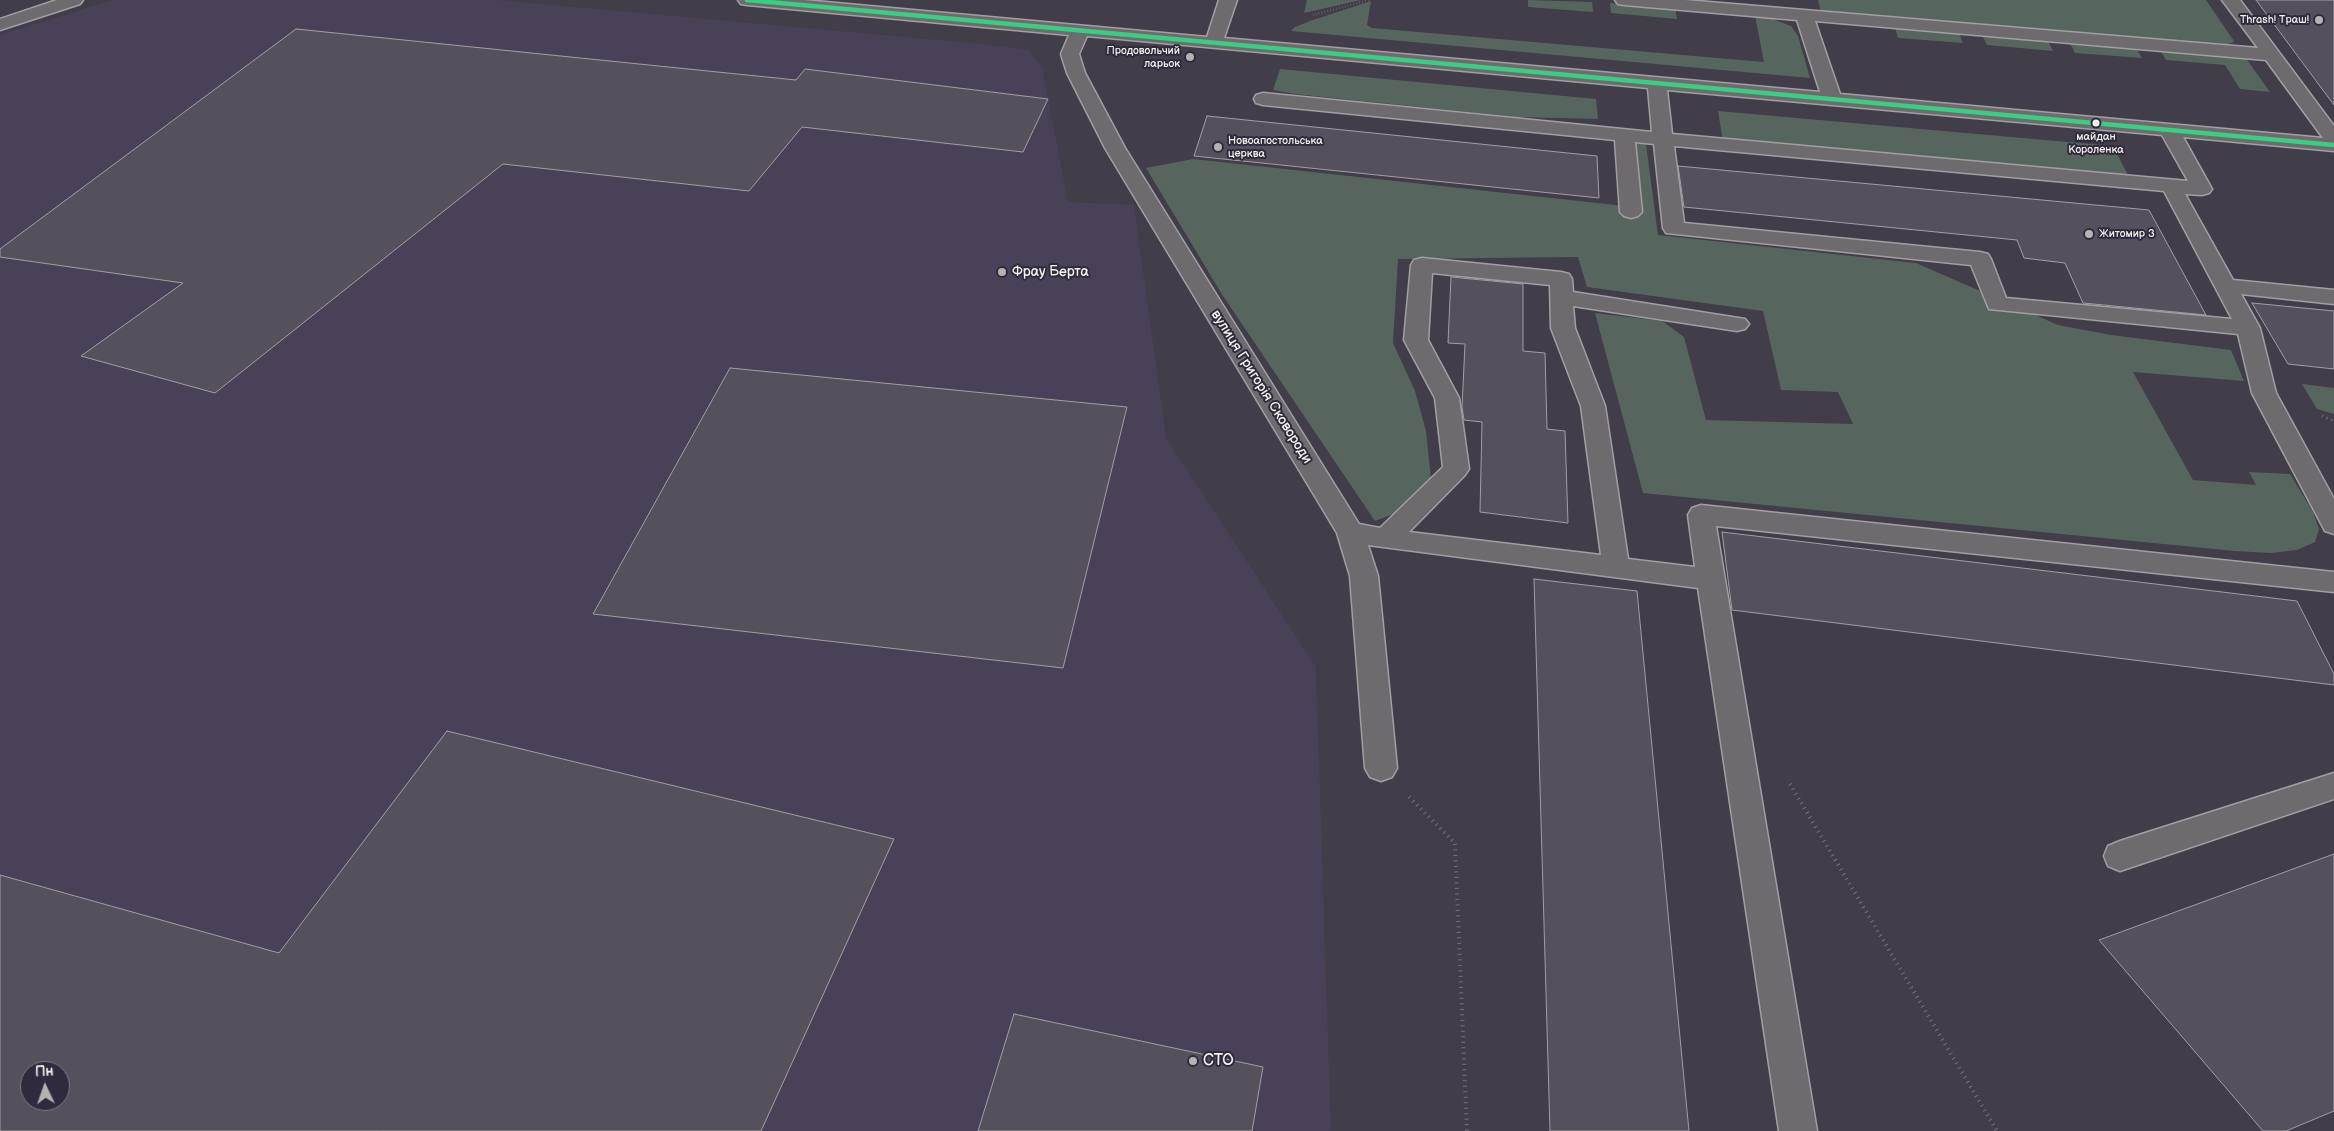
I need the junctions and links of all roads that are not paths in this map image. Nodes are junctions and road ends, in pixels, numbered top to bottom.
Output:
1 (74, 0) edge
2 (747, 0) edge
3 (1228, 0) edge
4 (1624, 0) edge
5 (2231, 0) edge
6 (1720, 4) edge
7 (1804, 15) junction
8 (0, 25) edge
9 (1080, 31) junction
10 (1214, 43) junction
11 (2272, 55) junction
12 (1657, 83) junction
13 (1264, 99) dead end
14 (1832, 99) junction
15 (2169, 130) junction
16 (1624, 135) junction
17 (1663, 139) junction
18 (2334, 139) edge
19 (2334, 145) edge
20 (2171, 186) junction
21 (1631, 212) dead end
22 (2226, 286) junction
23 (1561, 297) junction
24 (2334, 297) edge
25 (1738, 324) dead end
26 (2248, 328) junction
27 (2334, 524) edge
28 (1350, 532) junction
29 (1385, 539) junction
30 (1616, 567) junction
31 (1711, 579) junction
32 (2334, 582) edge
33 (1381, 768) road end
34 (2334, 786) edge
35 (2120, 856) dead end
36 (1798, 1131) edge

1 - 8 street
2 - 9 street
3 - 10 street
4 - 6 street
5 - 11 street
6 - 7 street
7 - 11 street
7 - 14 street
9 - 10 street
9 - 28 street, вулиця Григорія Сковороди
10 - 12 street
11 - 18 street
12 - 14 street
12 - 17 street
13 - 16 street
14 - 15 street
15 - 19 street
15 - 20 street
16 - 17 street
16 - 21 street
17 - 20 street
17 - 26 street
20 - 22 street
22 - 24 street
22 - 26 street
23 - 25 street
23 - 29 street
23 - 30 street
26 - 27 street
28 - 29 street
28 - 33 street, вулиця Григорія Сковороди
29 - 30 street
30 - 31 street
31 - 32 street
31 - 36 street
34 - 35 street

